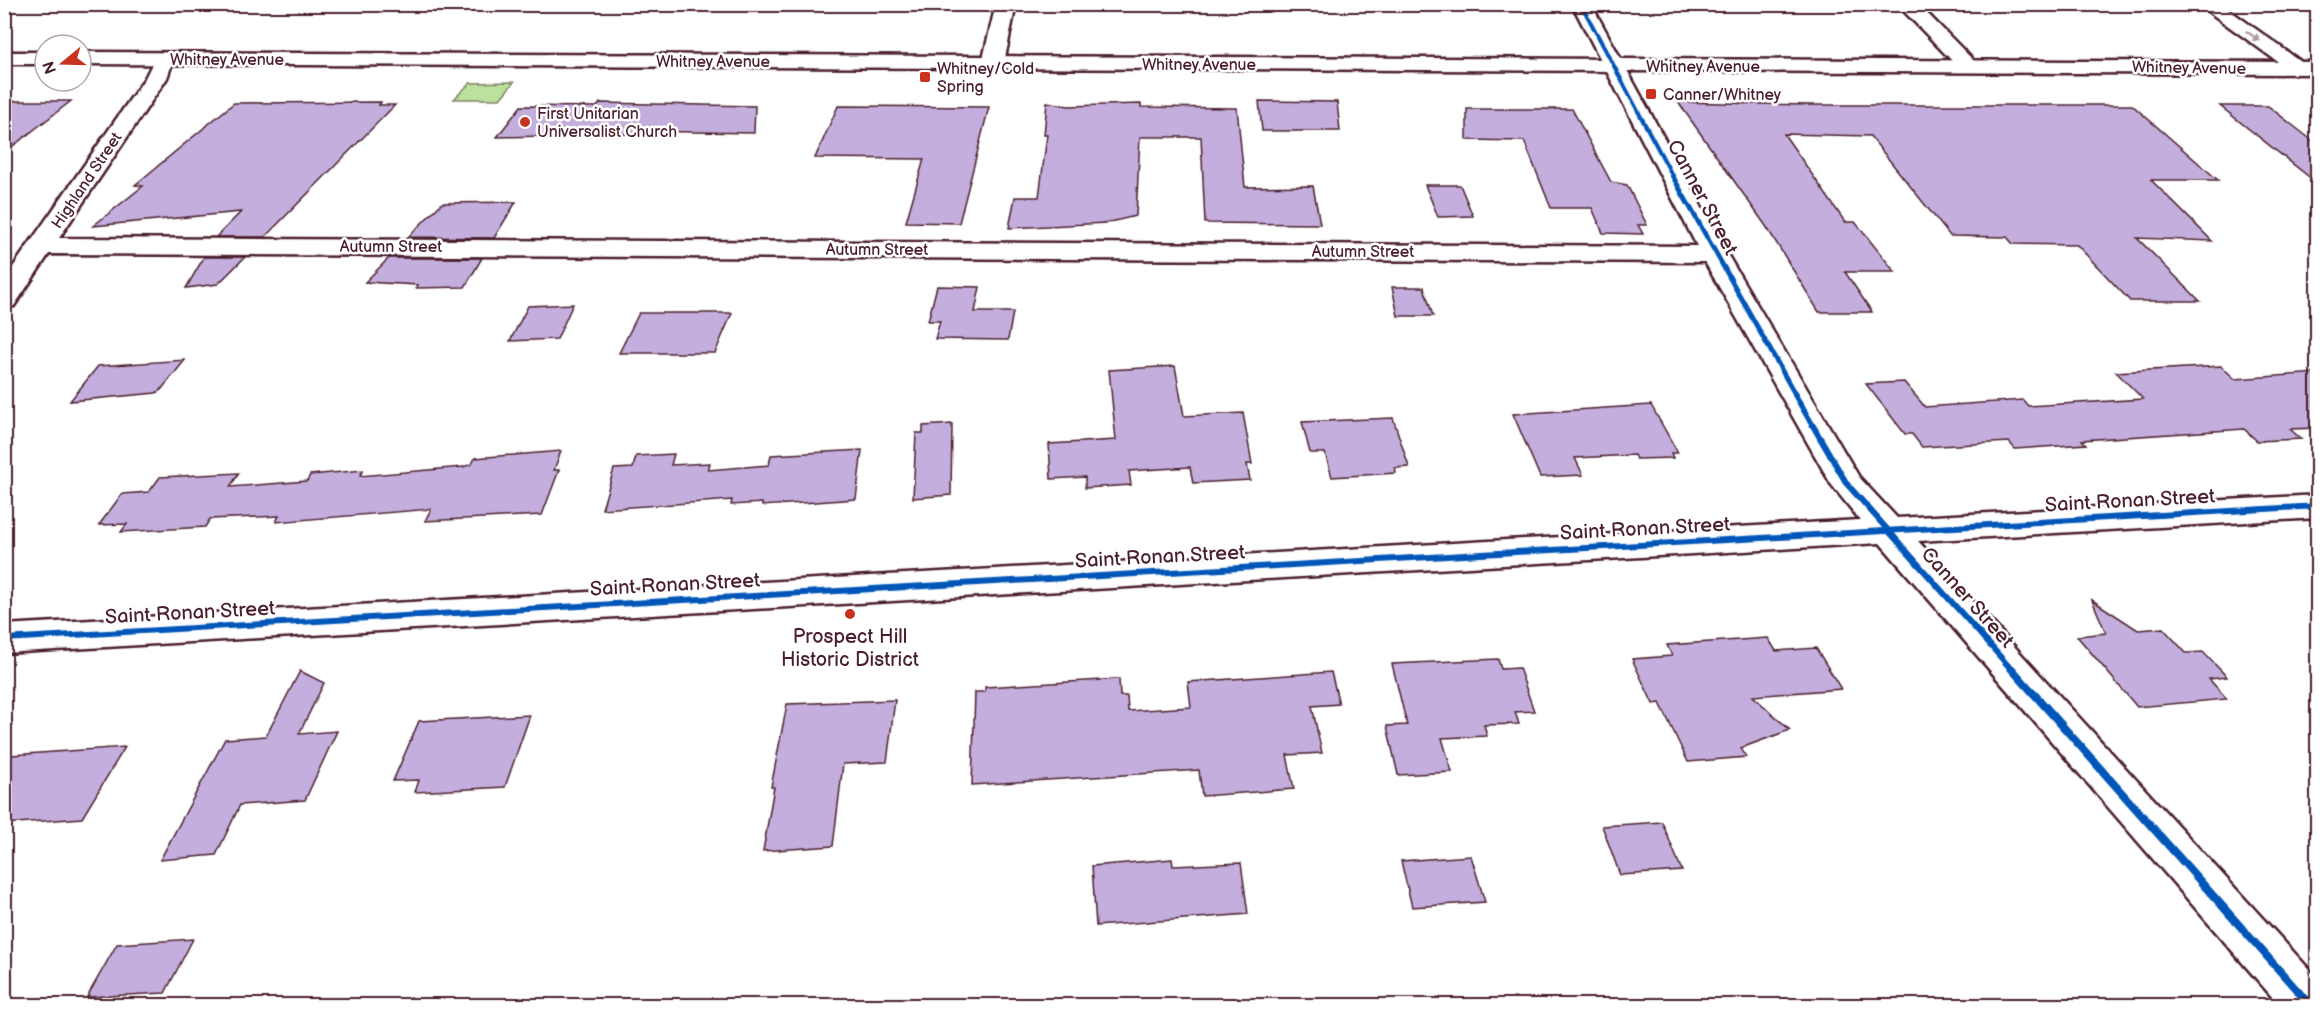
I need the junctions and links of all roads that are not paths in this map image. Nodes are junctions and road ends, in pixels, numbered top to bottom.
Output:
1 (1006, 4) edge
2 (1581, 4) edge
3 (1906, 4) edge
4 (2207, 4) edge
5 (4, 58) edge
6 (33, 58) edge
7 (93, 58) edge
8 (164, 58) junction
9 (993, 63) junction
10 (1967, 65) junction
11 (1616, 66) junction
12 (2308, 68) edge
13 (41, 246) junction
14 (1714, 254) junction
15 (4, 300) edge
16 (2318, 506) edge
17 (1886, 531) junction
18 (4, 639) edge
19 (2311, 1005) edge

1 - 9 street
2 - 11 street, Canner Street
3 - 10 street
4 -> 12 street
5 - 6 street
7 - 8 street, Whitney Avenue
8 - 9 street, Whitney Avenue
8 - 13 street, Highland Street
9 - 11 street, Whitney Avenue
10 - 11 street, Whitney Avenue
10 - 12 street, Whitney Avenue
11 - 14 street, Canner Street
13 - 14 street, Autumn Street
13 - 15 street, Highland Street
14 - 17 street, Canner Street
16 - 17 street, Saint Ronan Street
17 - 18 street, Saint Ronan Street
17 - 19 street, Canner Street

